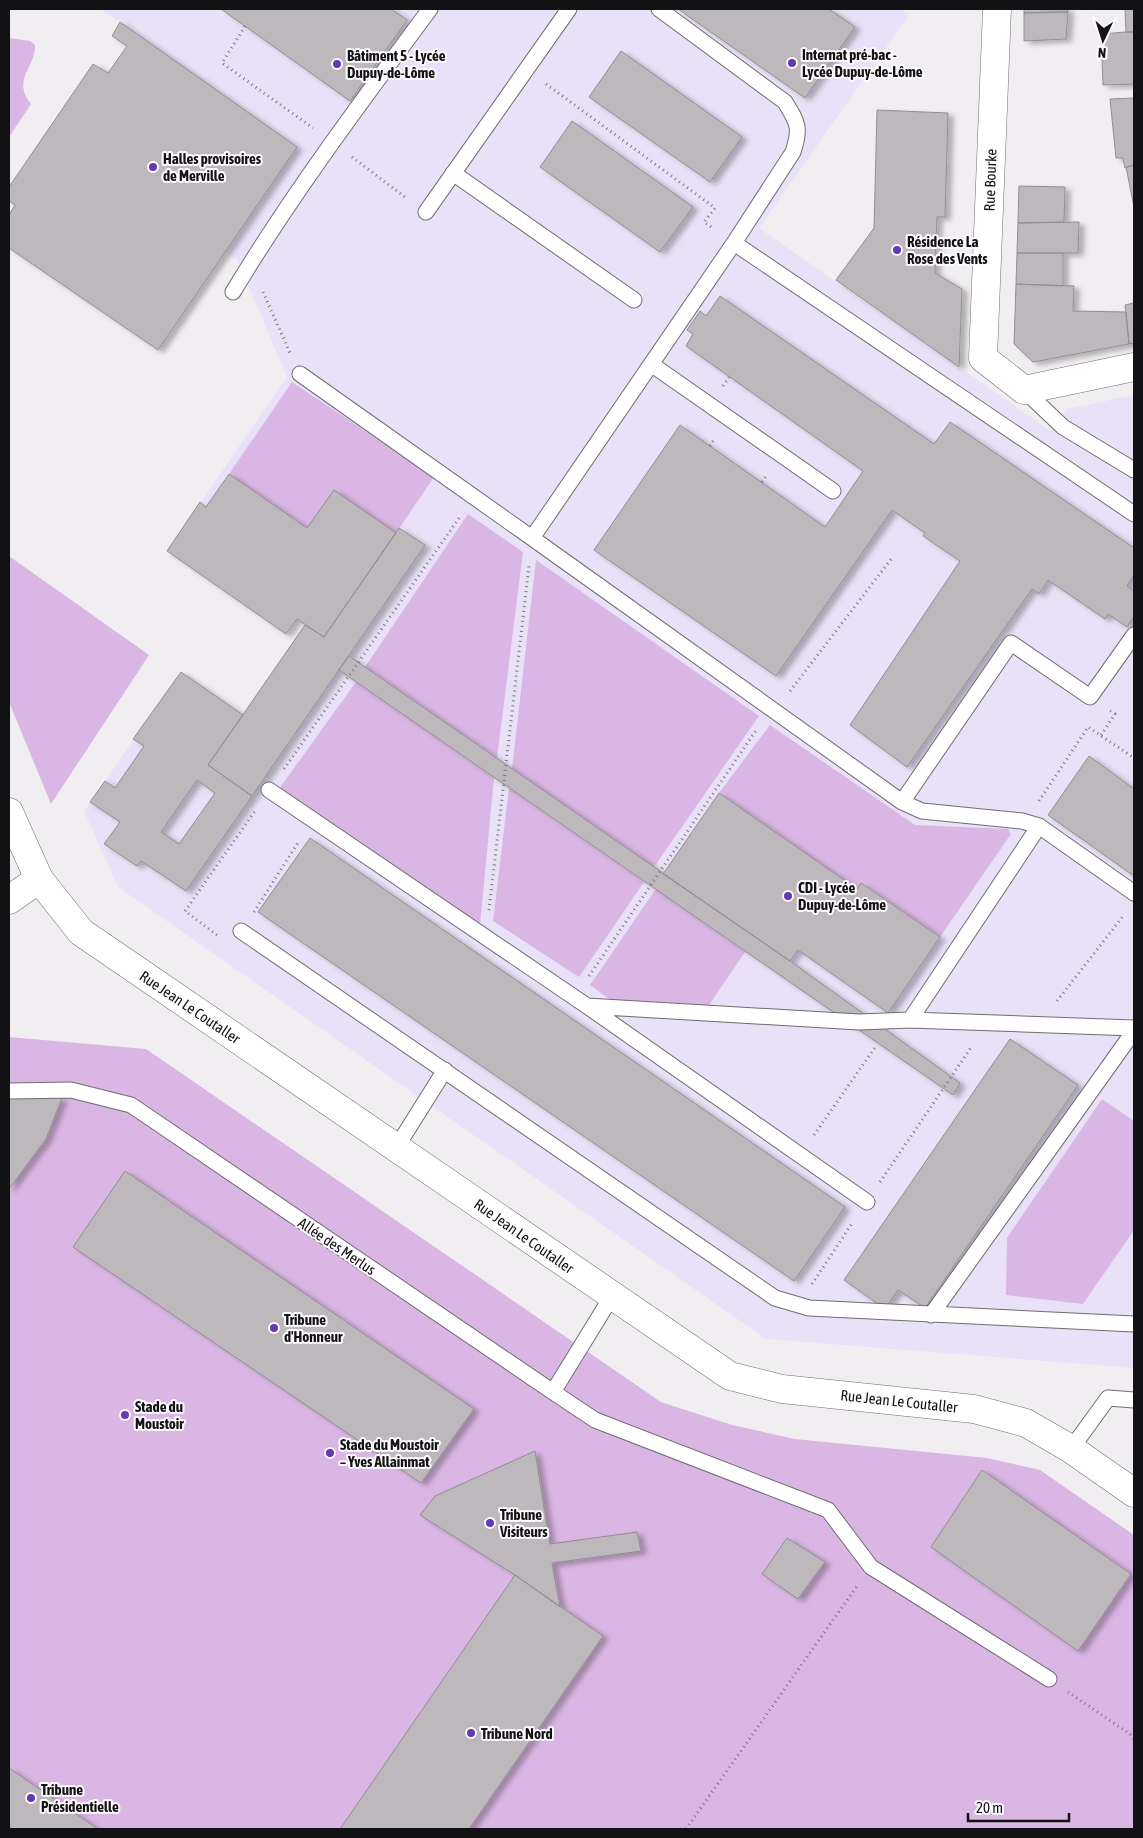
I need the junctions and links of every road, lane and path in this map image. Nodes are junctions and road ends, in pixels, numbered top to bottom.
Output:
1 (430, 9) edge
2 (569, 9) edge
3 (659, 9) edge
4 (997, 9) edge
5 (245, 26) dead end
6 (526, 69) junction
7 (332, 142) junction
8 (453, 173) junction
9 (426, 212) joint
10 (710, 238) dead end
11 (734, 242) junction
12 (250, 262) junction
13 (233, 292) dead end
14 (634, 300) dead end
15 (651, 364) junction
16 (1134, 367) edge
17 (300, 374) joint
18 (1024, 390) junction
19 (1134, 470) edge
20 (833, 491) dead end
21 (474, 497) junction
22 (1133, 512) edge
23 (532, 538) junction
24 (892, 558) dead end
25 (1134, 635) edge
26 (771, 708) junction
27 (1134, 758) edge
28 (269, 790) junction
29 (902, 802) junction
30 (9, 812) edge
31 (312, 820) junction
32 (1032, 824) junction
33 (39, 879) junction
34 (1134, 893) edge
35 (9, 900) edge
36 (1128, 909) dead end
37 (242, 931) junction
38 (485, 937) junction
39 (581, 1002) junction
40 (910, 1020) junction
41 (893, 1021) junction
42 (987, 1023) junction
43 (1038, 1025) junction
44 (1134, 1030) edge
45 (445, 1070) junction
46 (9, 1091) edge
47 (396, 1148) junction
48 (800, 1155) junction
49 (867, 1202) junction
50 (612, 1296) junction
51 (798, 1305) junction
52 (931, 1315) junction
53 (1134, 1324) edge
54 (553, 1392) junction
55 (1134, 1400) edge
56 (1071, 1449) junction
57 (1134, 1493) edge
58 (871, 1567) junction
59 (1048, 1680) joint
60 (1134, 1739) edge
61 (686, 1829) edge

1 - 7 lane
2 - 6 lane
3 - 11 lane
4 - 18 street, Rue Bourke
5 - 7 path
6 - 8 lane
6 - 10 path
7 - 9 path
7 - 12 lane
8 - 9 lane
8 - 14 lane
11 - 15 lane
11 - 22 lane
12 - 13 lane
12 - 17 path
15 - 20 lane
15 - 23 lane
16 - 18 street
17 - 21 lane
18 - 19 lane
21 - 23 lane
21 - 28 path
23 - 26 lane
23 - 38 path
24 - 26 path
25 - 29 lane
26 - 29 lane
26 - 39 path
27 - 32 path
28 - 31 lane
28 - 37 path
29 - 32 lane
30 - 33 street, Rue Jean Le Coutaller
31 - 37 path
31 - 38 lane
32 - 34 lane
32 - 40 lane
33 - 35 street
33 - 47 street, Rue Jean Le Coutaller
36 - 43 path
37 - 45 lane
38 - 39 lane
39 - 41 lane
39 - 48 lane
40 - 41 lane
40 - 42 lane
41 - 48 path
42 - 43 lane
42 - 49 path
43 - 44 lane
44 - 52 lane
45 - 47 lane
45 - 51 lane
46 - 54 lane, Allée des Merlus
47 - 50 street, Rue Jean Le Coutaller
48 - 49 lane
49 - 51 path
50 - 54 lane
50 - 56 street, Rue Jean Le Coutaller
51 - 52 lane
52 - 53 lane
54 - 58 lane, Allée des Merlus
55 - 56 lane
56 - 57 street, Rue Jean Le Coutaller
58 - 59 lane
58 - 61 path
59 - 60 path

